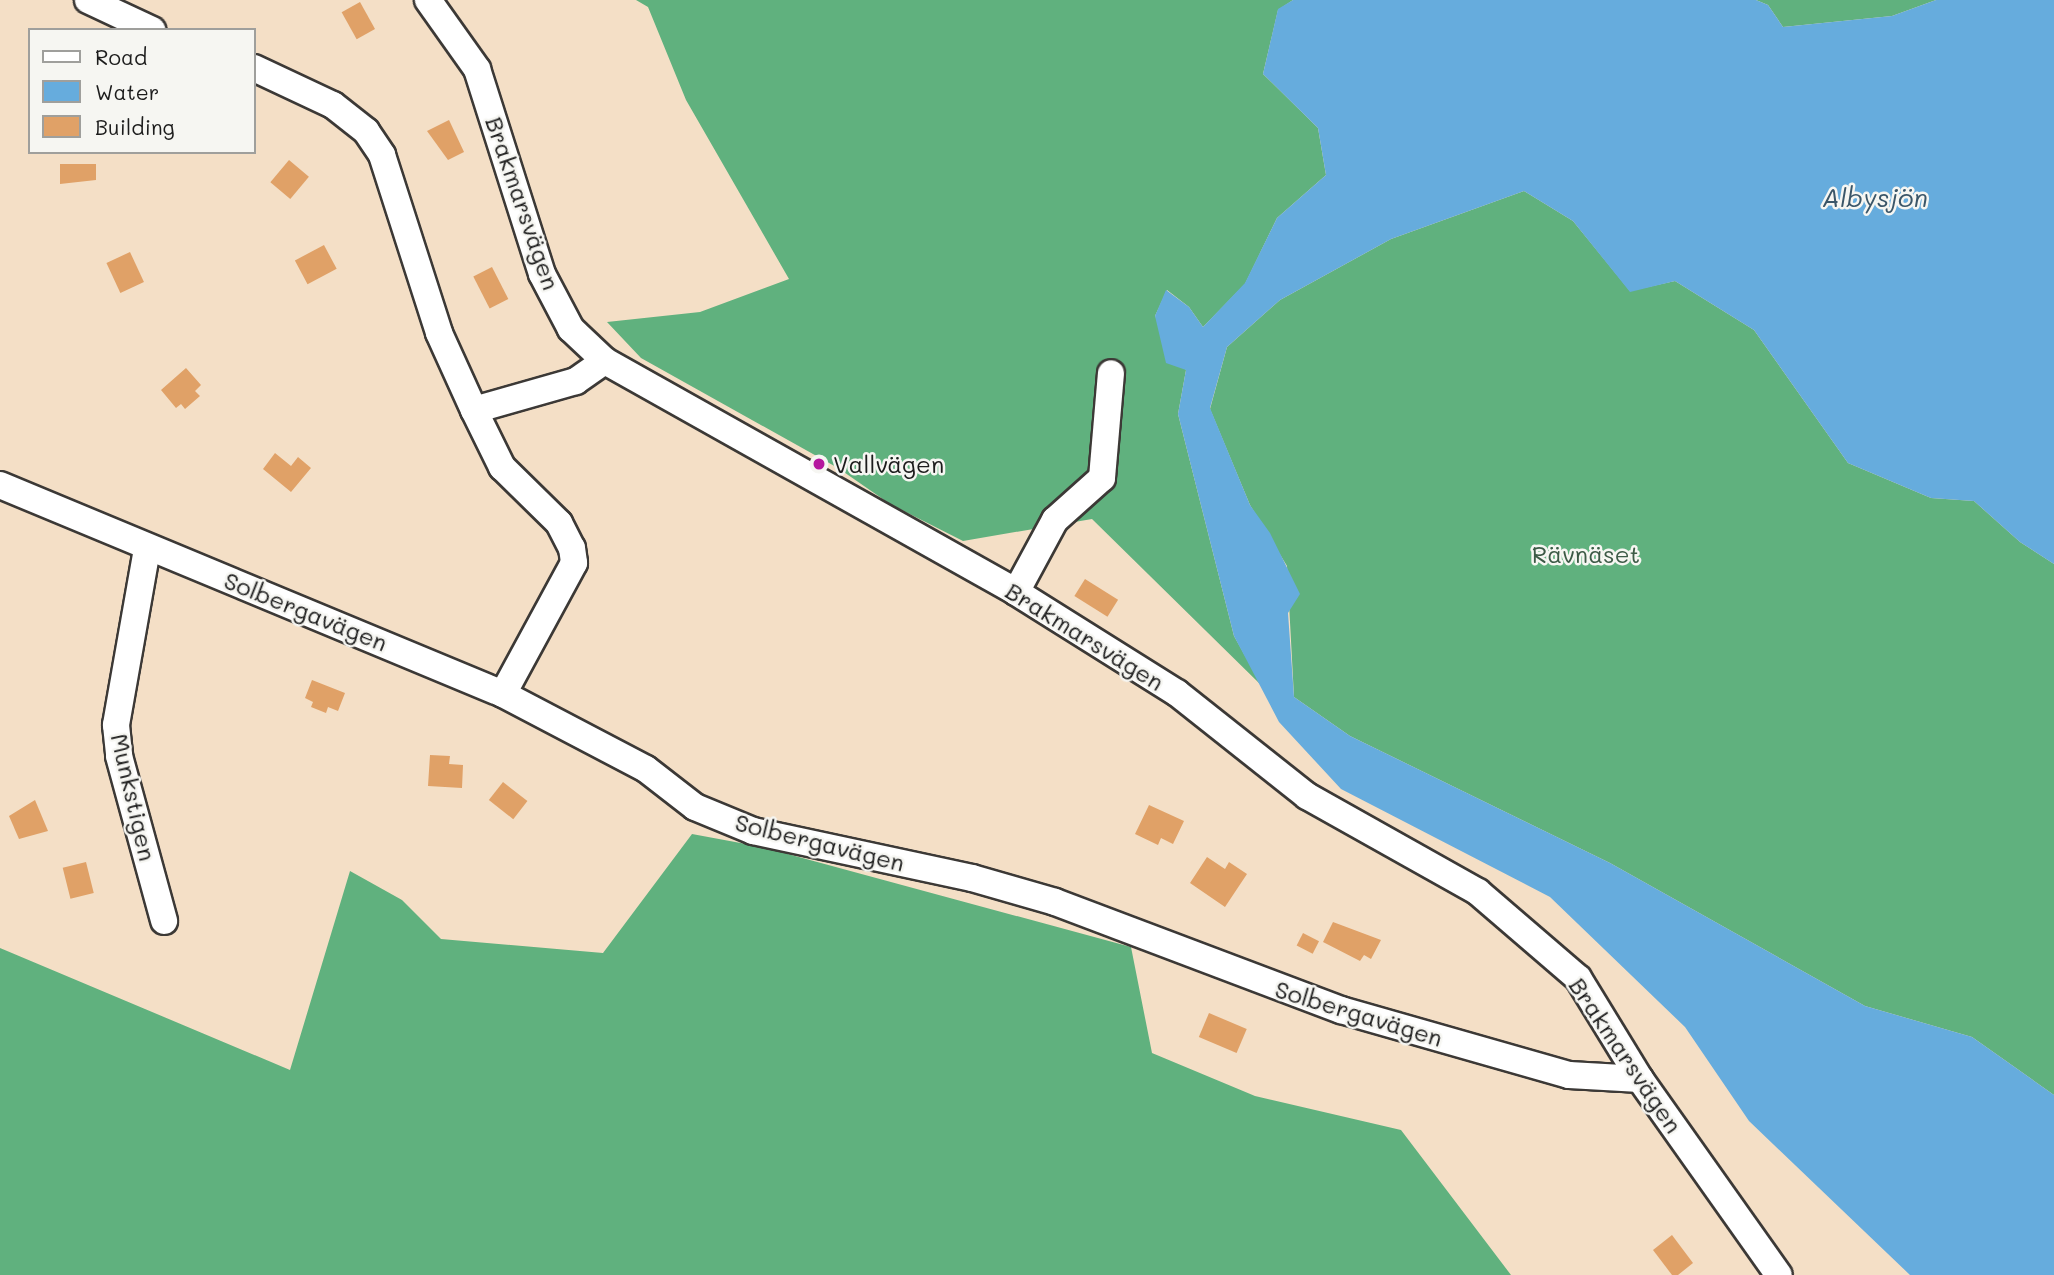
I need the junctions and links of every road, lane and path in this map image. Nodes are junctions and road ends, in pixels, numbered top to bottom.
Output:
1 (88, 0) edge
2 (428, 0) edge
3 (148, 28) edge
4 (256, 69) edge
5 (605, 361) junction
6 (1111, 373) dead end
7 (474, 410) junction
8 (0, 485) edge
9 (147, 549) junction
10 (1016, 592) junction
11 (503, 694) junction
12 (164, 921) dead end
13 (1640, 1079) junction
14 (1779, 1275) edge

1 - 3 street
2 - 5 street, Brakmarsvägen
4 - 7 street
5 - 7 street
5 - 10 street, Brakmarsvägen
6 - 10 street
7 - 11 street
8 - 9 street, Solbergavägen
9 - 11 street, Solbergavägen
9 - 12 street, Munkstigen
10 - 13 street, Brakmarsvägen
11 - 13 street, Solbergavägen
13 - 14 street, Brakmarsvägen

